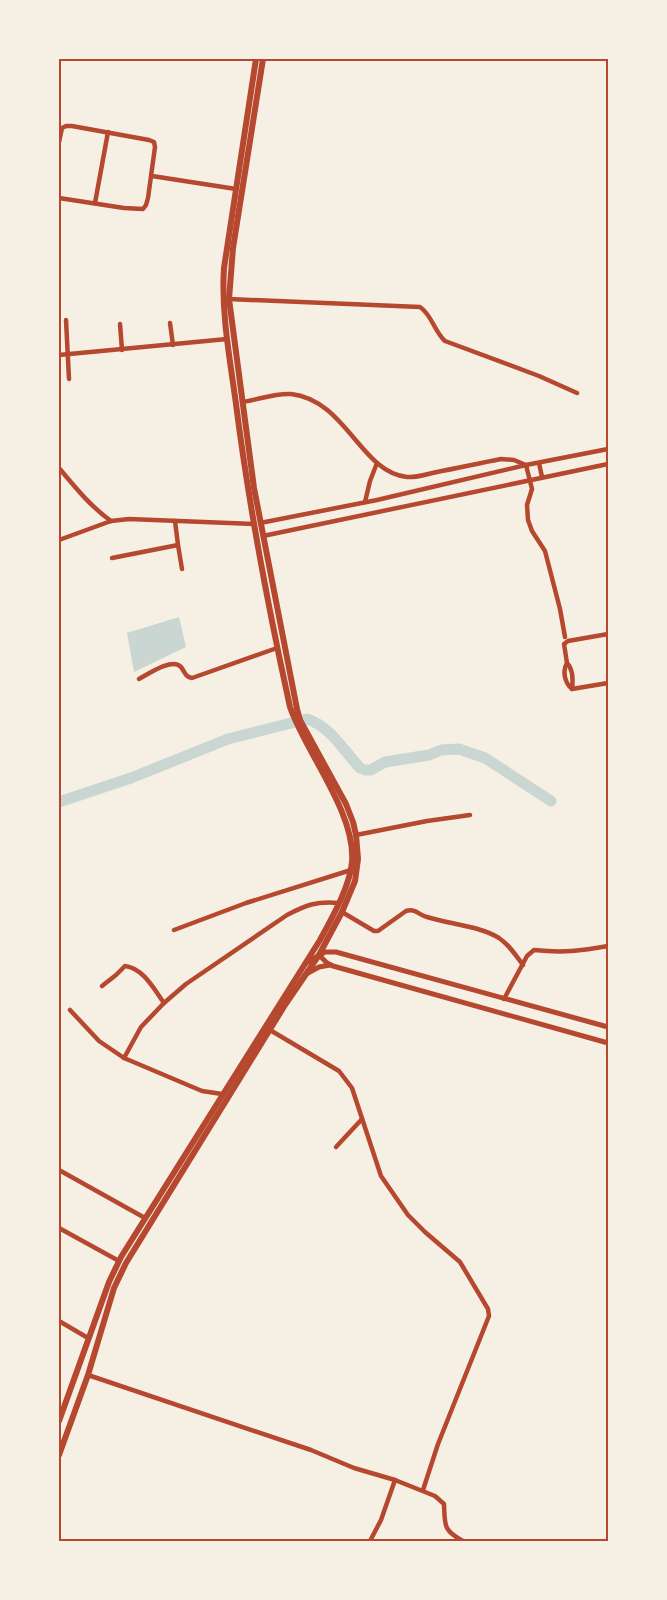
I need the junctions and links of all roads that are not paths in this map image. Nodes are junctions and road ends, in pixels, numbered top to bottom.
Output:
1 (256, 59) edge
2 (263, 59) edge
3 (108, 132) junction
4 (59, 142) edge
5 (152, 176) junction
6 (236, 189) junction
7 (59, 198) edge
8 (95, 203) junction
9 (229, 299) junction
10 (66, 320) dead end
11 (170, 323) dead end
12 (120, 324) dead end
13 (227, 339) junction
14 (174, 345) junction
15 (122, 350) junction
16 (59, 355) edge
17 (68, 355) junction
18 (69, 380) dead end
19 (577, 393) dead end
20 (239, 403) junction
21 (608, 449) edge
22 (377, 463) junction
23 (539, 463) junction
24 (608, 464) edge
25 (526, 465) junction
26 (59, 468) edge
27 (542, 477) junction
28 (530, 480) junction
29 (365, 502) junction
30 (175, 520) junction
31 (111, 521) junction
32 (257, 524) junction
33 (263, 536) junction
34 (59, 540) edge
35 (178, 545) junction
36 (112, 558) dead end
37 (182, 569) dead end
38 (269, 588) junction
39 (608, 634) edge
40 (564, 637) dead end
41 (277, 648) junction
42 (139, 679) dead end
43 (608, 684) edge
44 (298, 721) junction
45 (303, 731) junction
46 (470, 816) dead end
47 (356, 835) junction
48 (351, 870) junction
49 (339, 903) junction
50 (342, 912) junction
51 (174, 930) dead end
52 (328, 937) junction
53 (320, 940) junction
54 (608, 946) edge
55 (336, 952) junction
56 (319, 955) junction
57 (305, 964) junction
58 (522, 965) junction
59 (333, 966) junction
60 (307, 974) junction
61 (102, 986) dead end
62 (504, 999) junction
63 (164, 1003) junction
64 (70, 1010) dead end
65 (608, 1027) edge
66 (270, 1030) junction
67 (608, 1043) edge
68 (124, 1058) junction
69 (222, 1094) junction
70 (362, 1119) junction
71 (336, 1147) dead end
72 (59, 1170) edge
73 (168, 1181) junction
74 (175, 1185) junction
75 (145, 1218) junction
76 (59, 1228) edge
77 (119, 1261) junction
78 (59, 1321) edge
79 (88, 1338) junction
80 (88, 1375) junction
81 (59, 1421) edge
82 (59, 1454) edge
83 (395, 1480) junction
84 (423, 1490) junction
85 (370, 1541) edge
86 (463, 1541) edge

1 - 6 main road
2 - 9 main road
3 - 4 street
3 - 5 street
3 - 8 street
5 - 6 street
5 - 8 street
6 - 13 main road
7 - 8 street
9 - 19 street
9 - 20 main road
10 - 17 street
11 - 14 street
12 - 15 street
13 - 14 street
13 - 20 main road
14 - 15 street
15 - 17 street
16 - 17 street
17 - 18 street
20 - 22 street
20 - 32 main road
21 - 23 street
22 - 25 street
22 - 29 street
23 - 25 street
23 - 27 street
24 - 27 street
25 - 28 street
25 - 29 street
26 - 31 street
27 - 28 street
28 - 33 street
28 - 40 street
29 - 32 street
30 - 31 street
30 - 32 street
30 - 35 street
31 - 34 street
32 - 33 main road
32 - 38 main road
33 - 38 main road
35 - 36 street
35 - 37 street
38 - 41 main road
38 - 44 main road
39 - 43 street
41 - 42 street
41 - 44 main road
44 - 45 main road
45 - 47 main road
45 - 48 main road
46 - 47 street
47 - 50 main road
48 - 49 main road
48 - 51 street
49 - 53 main road
49 - 63 street
50 - 52 main road
50 - 58 street
52 - 55 street
52 - 56 main road
53 - 56 street
53 - 57 main road
54 - 58 street
55 - 56 street
55 - 62 street
56 - 57 street
56 - 59 street
56 - 60 main road
57 - 69 main road
58 - 62 street
59 - 60 street
59 - 67 street
60 - 66 main road
61 - 63 street
62 - 65 street
63 - 68 street
64 - 68 street
66 - 70 street
66 - 74 main road
68 - 69 street
69 - 73 main road
70 - 71 street
70 - 84 street
72 - 75 street
73 - 74 main road
73 - 75 main road
74 - 80 main road
75 - 77 main road
76 - 77 street
77 - 79 main road
78 - 79 street
79 - 81 main road
80 - 82 main road
80 - 83 street
83 - 84 street
83 - 85 street
84 - 86 street

